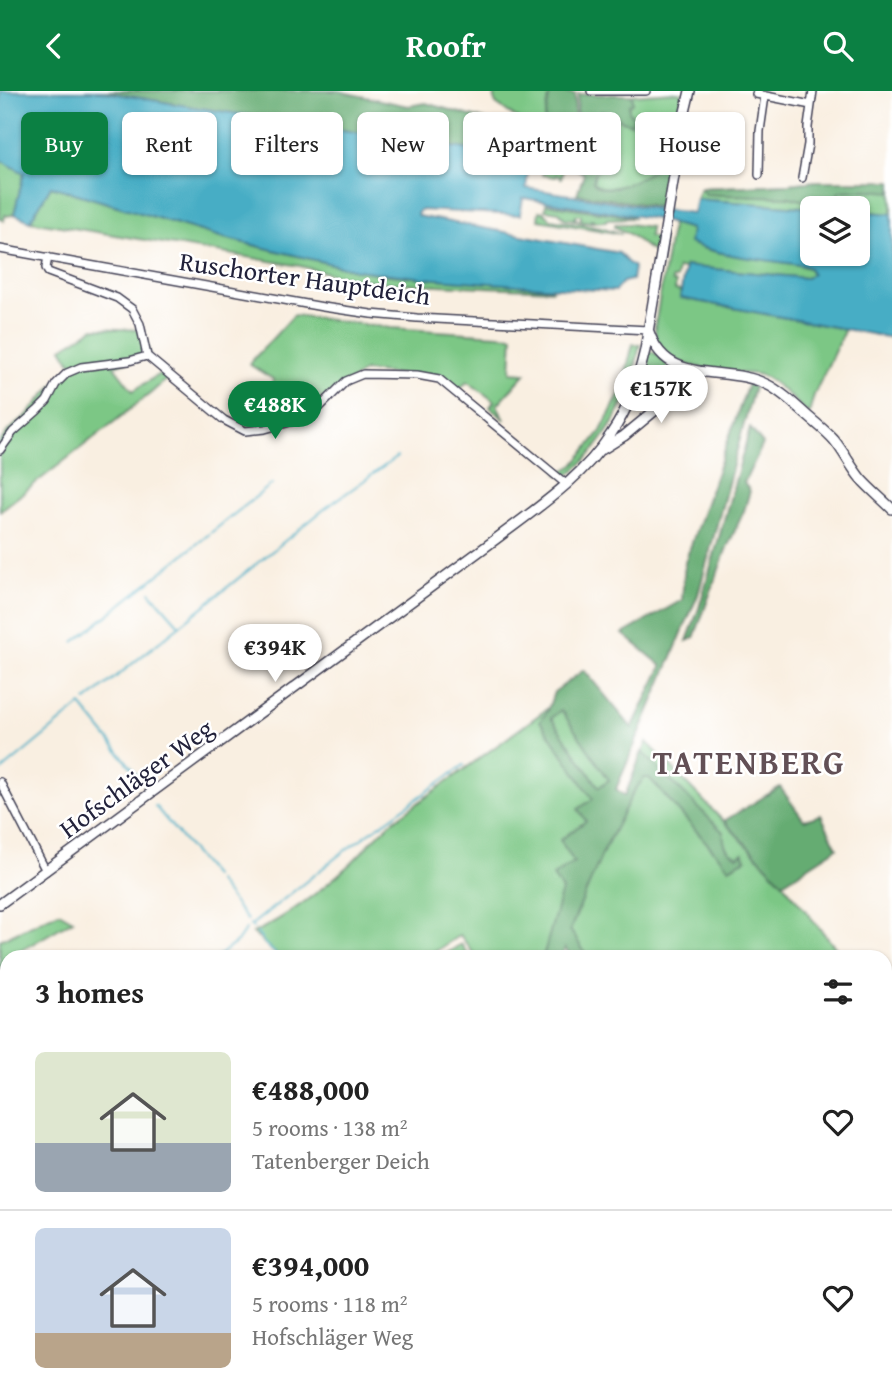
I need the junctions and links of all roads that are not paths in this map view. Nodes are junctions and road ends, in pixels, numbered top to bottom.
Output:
1 (591, 91) edge
2 (646, 91) edge
3 (690, 91) edge
4 (757, 91) edge
5 (813, 91) edge
6 (765, 96) junction
7 (811, 105) junction
8 (759, 174) dead end
9 (802, 178) dead end
10 (0, 249) edge
11 (48, 257) junction
12 (648, 330) junction
13 (146, 356) junction
14 (699, 371) junction
15 (0, 450) edge
16 (598, 451) junction
17 (566, 484) junction
18 (892, 509) edge
19 (0, 782) edge
20 (46, 871) junction
21 (0, 904) edge

1 - 2 street
3 - 12 street
4 - 6 street
5 - 7 street
6 - 7 street
6 - 8 street
7 - 9 street
10 - 11 street, Ruschorter Hauptdeich
11 - 12 street, Ruschorter Hauptdeich
11 - 13 street
12 - 14 street
12 - 16 street
13 - 15 street
13 - 17 street
14 - 16 street
14 - 18 street
16 - 17 street, Hofschläger Weg
17 - 20 street, Hofschläger Weg
19 - 20 street
20 - 21 street, Hofschläger Weg

